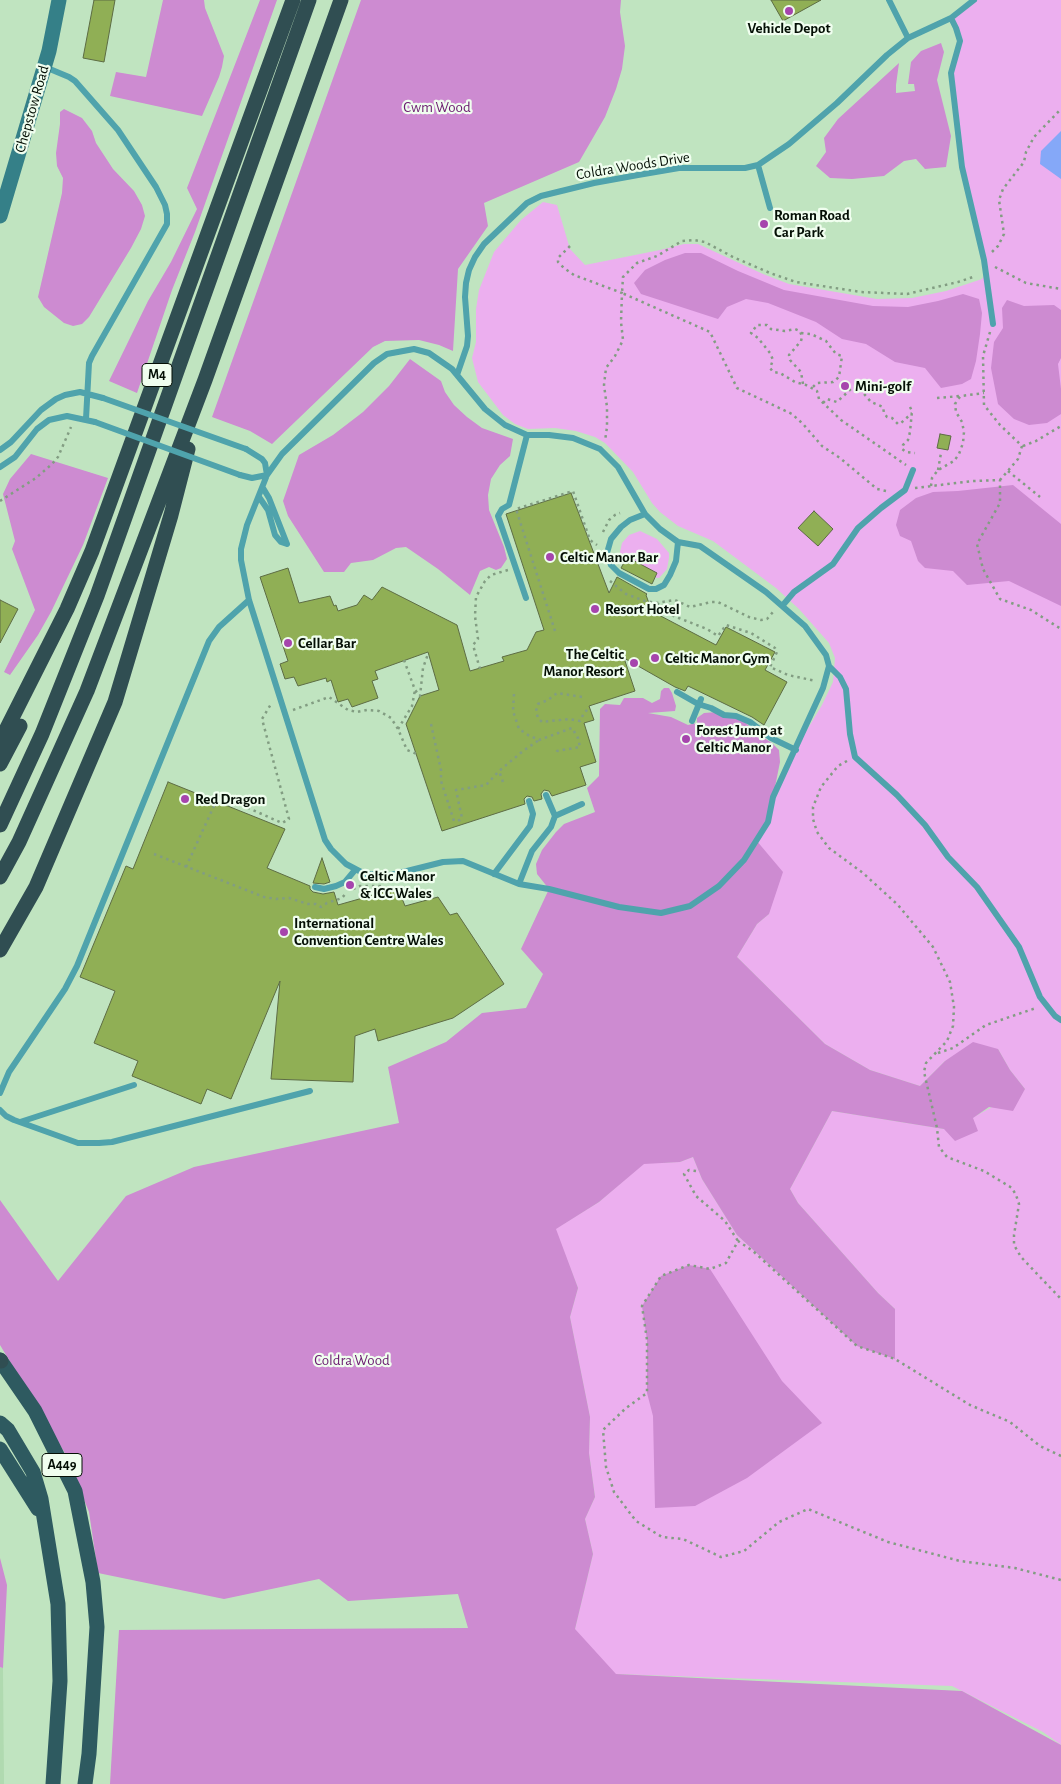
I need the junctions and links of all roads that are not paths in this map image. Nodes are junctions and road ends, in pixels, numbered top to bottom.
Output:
1 (59, 0) edge
2 (293, 0) edge
3 (309, 0) edge
4 (341, 0) edge
5 (889, 0) edge
6 (974, 0) edge
7 (951, 18) junction
8 (908, 38) junction
9 (43, 66) junction
10 (758, 165) junction
11 (770, 208) dead end
12 (0, 216) edge
13 (993, 324) road end
14 (457, 375) junction
15 (205, 380) junction
16 (88, 393) junction
17 (86, 419) junction
18 (527, 436) junction
19 (0, 450) edge
20 (144, 466) junction
21 (0, 467) edge
22 (913, 470) road end
23 (268, 475) junction
24 (262, 488) junction
25 (259, 497) junction
26 (645, 514) junction
27 (678, 542) junction
28 (526, 598) dead end
29 (249, 600) junction
30 (781, 604) junction
31 (829, 666) junction
32 (677, 692) dead end
33 (700, 702) junction
34 (692, 721) dead end
35 (0, 742) edge
36 (796, 750) junction
37 (0, 764) edge
38 (546, 795) dead end
39 (528, 801) dead end
40 (582, 804) dead end
41 (555, 816) junction
42 (0, 825) edge
43 (355, 870) junction
44 (494, 874) junction
45 (0, 877) edge
46 (519, 884) junction
47 (315, 887) dead end
48 (0, 950) edge
49 (1061, 1020) edge
50 (134, 1085) dead end
51 (310, 1091) dead end
52 (0, 1093) edge
53 (0, 1110) edge
54 (20, 1122) junction
55 (0, 1360) edge
56 (0, 1423) edge
57 (0, 1449) edge
58 (44, 1519) junction
59 (52, 1784) edge
60 (84, 1784) edge

1 - 9 main road, Chepstow Road
2 - 35 highway, M4
3 - 20 highway, M4
4 - 15 highway
5 - 8 lane
6 - 7 lane, Coldra Woods Drive
7 - 8 lane, Coldra Woods Drive
7 - 13 lane
8 - 10 lane, Coldra Woods Drive
9 - 12 main road, Chepstow Road
9 - 16 lane
10 - 11 lane
10 - 14 lane, Coldra Woods Drive
14 - 18 lane
14 - 23 lane
15 - 45 highway
15 - 48 highway
16 - 17 lane
16 - 19 lane
16 - 23 lane, bridge
17 - 21 lane
17 - 23 lane, bridge
18 - 26 lane
18 - 28 lane
20 - 37 highway, M4
20 - 42 highway, M4
22 - 30 lane
23 - 24 lane
24 - 25 lane
24 - 25 lane
25 - 29 lane
26 - 27 lane
26 - 27 lane
27 - 30 lane
29 - 43 lane
29 - 52 lane
30 - 31 lane
31 - 36 lane
31 - 49 lane
32 - 33 lane
33 - 34 lane
33 - 36 lane
36 - 46 lane
38 - 41 lane
39 - 44 lane
40 - 41 lane
41 - 46 lane
43 - 44 lane
43 - 47 lane
44 - 46 lane
50 - 54 lane
51 - 54 lane
53 - 54 lane
55 - 60 highway, A449
56 - 58 highway, A449
57 - 58 highway, A449
58 - 59 highway, A449

